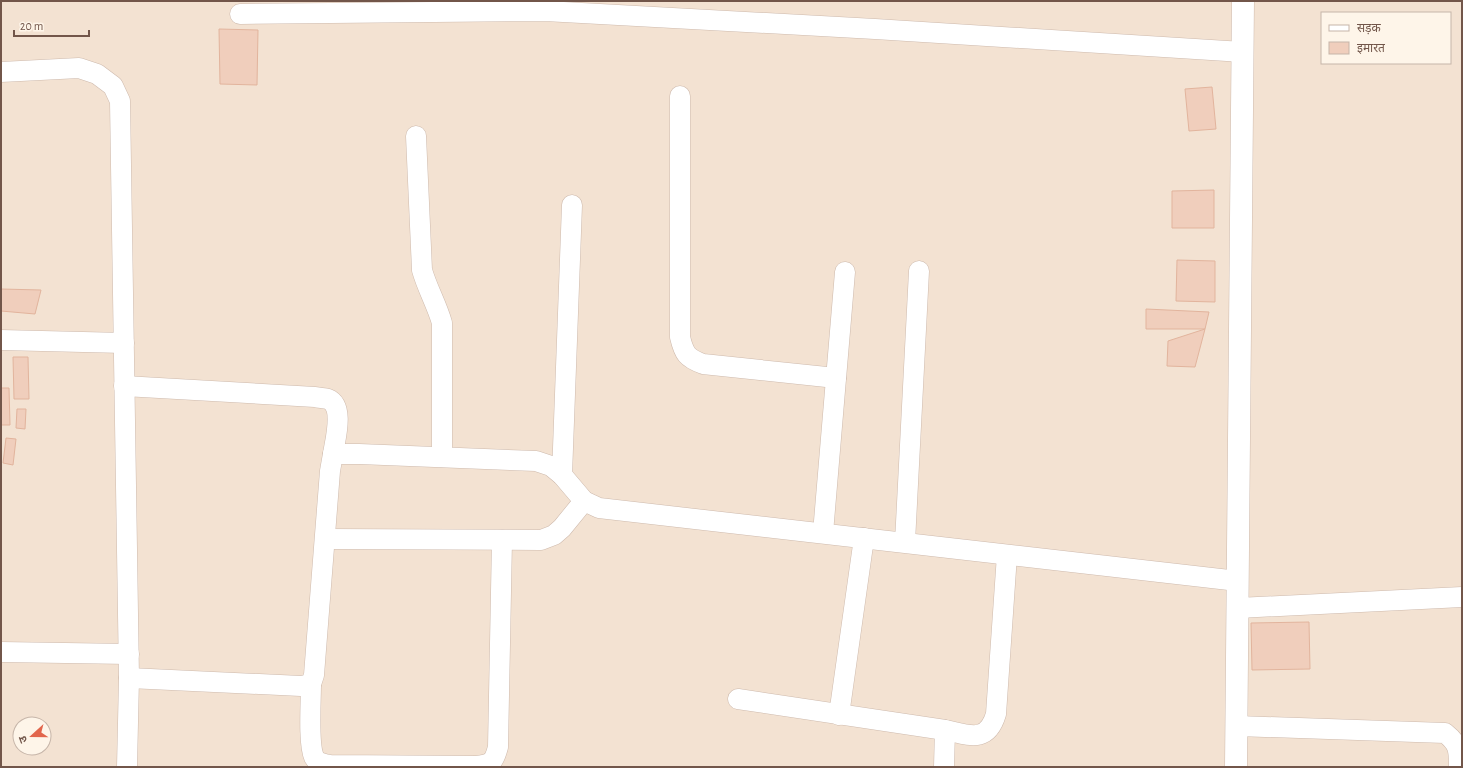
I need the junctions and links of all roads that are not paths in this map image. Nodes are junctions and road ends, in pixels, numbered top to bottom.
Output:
1 (1243, 1) edge
2 (240, 14) dead end
3 (1243, 52) junction
4 (1, 72) edge
5 (680, 96) dead end
6 (416, 136) dead end
7 (572, 205) dead end
8 (845, 272) dead end
9 (919, 272) dead end
10 (1, 340) edge
11 (124, 343) junction
12 (836, 378) junction
13 (124, 386) junction
14 (333, 454) junction
15 (442, 457) junction
16 (562, 475) junction
17 (584, 501) junction
18 (823, 533) junction
19 (864, 538) junction
20 (326, 539) junction
21 (502, 540) junction
22 (905, 542) junction
23 (1007, 555) junction
24 (1238, 581) junction
25 (1462, 597) edge
26 (1238, 608) junction
27 (1, 652) edge
28 (129, 654) junction
29 (129, 678) junction
30 (311, 684) junction
31 (738, 698) dead end
32 (839, 715) junction
33 (1237, 726) junction
34 (945, 730) junction
35 (128, 767) edge
36 (944, 767) edge
37 (1236, 767) edge
38 (1459, 767) edge

1 - 3 street
2 - 3 street
3 - 24 street
4 - 11 street
5 - 12 street
6 - 15 street
7 - 16 street
8 - 12 street
9 - 22 street
10 - 11 street
11 - 13 street
12 - 18 street
13 - 14 street
13 - 28 street
14 - 15 street
14 - 20 street
15 - 16 street
16 - 17 street
17 - 18 street
17 - 21 street
18 - 19 street
19 - 22 street
19 - 32 street
20 - 21 street
20 - 30 street
21 - 30 street
22 - 23 street
23 - 24 street
23 - 34 street
24 - 26 street
25 - 26 street
26 - 33 street
27 - 28 street
28 - 29 street
29 - 30 street
29 - 35 street
31 - 32 street
32 - 34 street
33 - 37 street
33 - 38 street
34 - 36 street

